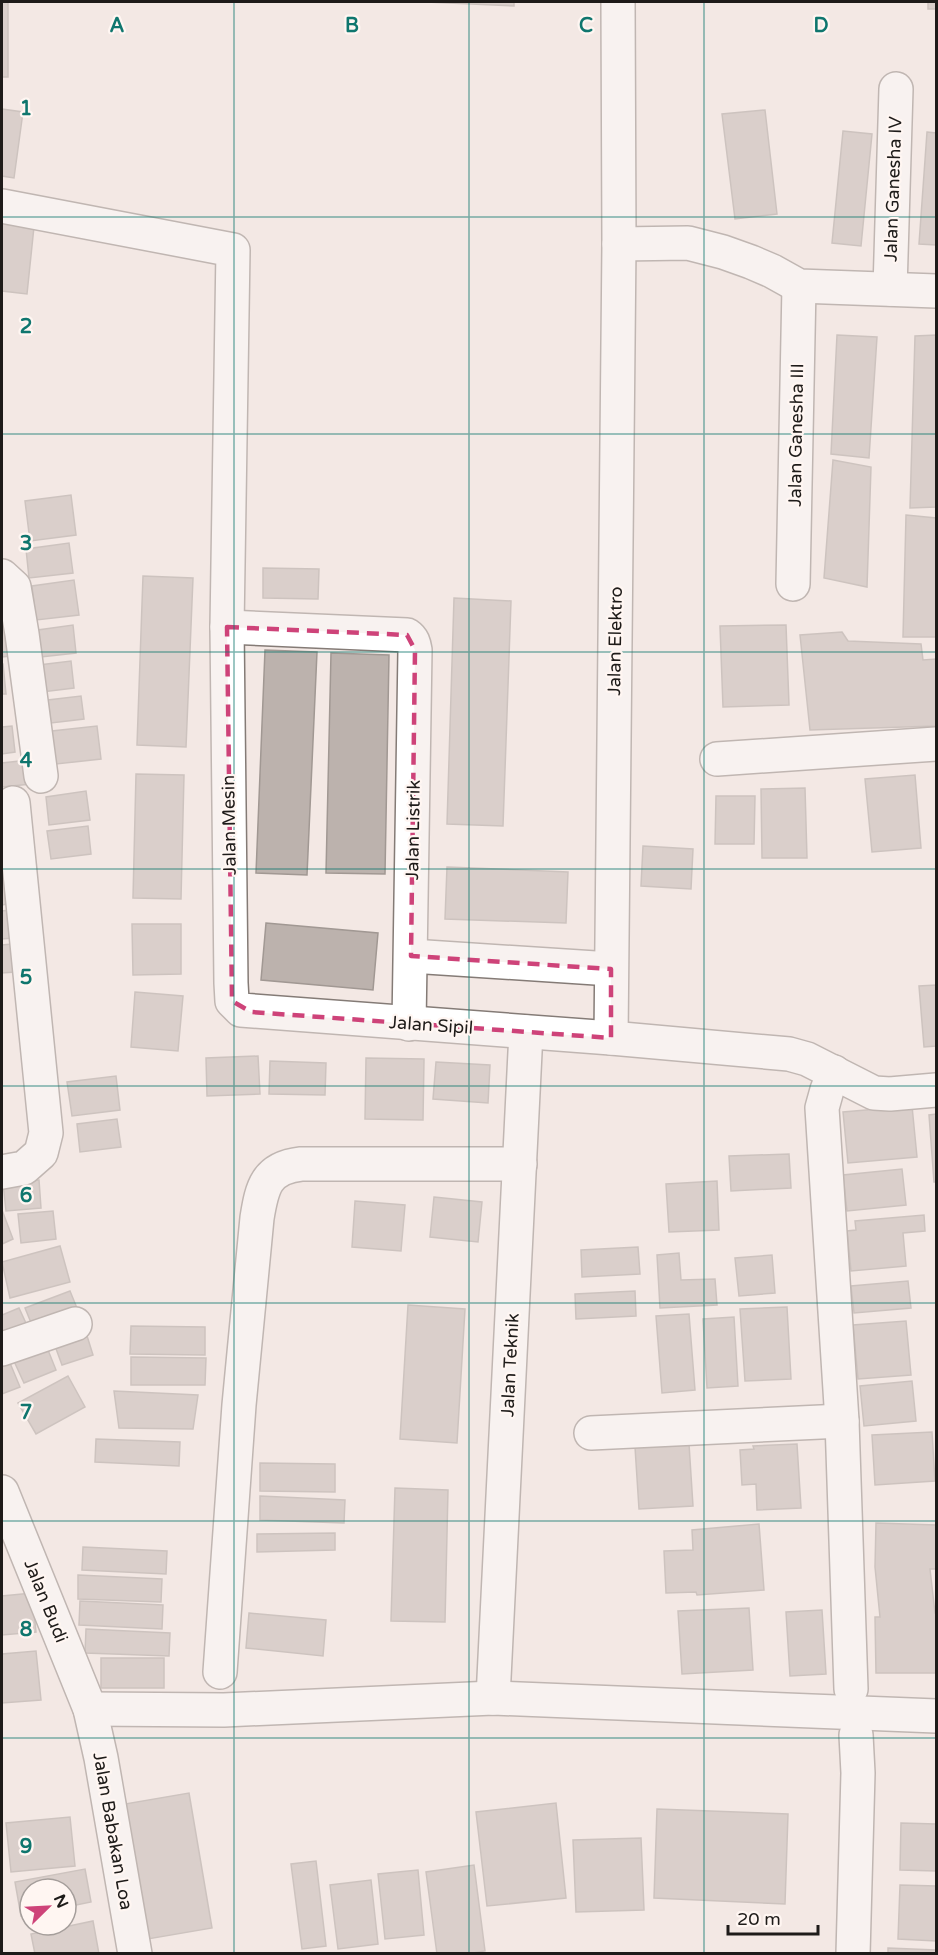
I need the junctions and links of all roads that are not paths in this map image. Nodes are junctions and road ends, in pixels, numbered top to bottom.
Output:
1 (618, 2) edge
2 (896, 89) dead end
3 (2, 206) edge
4 (619, 244) junction
5 (799, 286) junction
6 (890, 289) junction
7 (936, 291) edge
8 (2, 576) edge
9 (794, 584) dead end
10 (227, 627) junction
11 (936, 744) edge
12 (717, 759) dead end
13 (41, 776) dead end
14 (13, 803) dead end
15 (411, 956) junction
16 (611, 969) junction
17 (251, 1012) joint
18 (409, 1024) junction
19 (526, 1032) junction
20 (611, 1038) junction
21 (834, 1072) junction
22 (936, 1090) edge
23 (520, 1164) junction
24 (2, 1172) edge
25 (75, 1324) dead end
26 (2, 1349) edge
27 (842, 1421) junction
28 (591, 1433) dead end
29 (2, 1492) edge
30 (220, 1672) dead end
31 (851, 1689) dead end
32 (493, 1698) junction
33 (90, 1709) junction
34 (936, 1716) edge
35 (856, 1735) dead end
36 (135, 1953) edge
37 (853, 1953) edge

1 - 4 street, Jalan Elektro
2 - 6 street, Jalan Ganesha IV
3 - 10 street
4 - 5 street
4 - 16 street, Jalan Elektro
5 - 6 street
5 - 9 street, Jalan Ganesha III
6 - 7 street
8 - 13 street
10 - 15 street, Jalan Listrik
10 - 17 street, Jalan Mesin
11 - 12 street
14 - 24 street
15 - 16 street
15 - 18 street, Jalan Listrik
16 - 20 street, Jalan Elektro
17 - 18 street, Jalan Sipil
18 - 19 street, Jalan Sipil
19 - 20 street, Jalan Sipil
19 - 23 street, Jalan Teknik
20 - 21 street, Jalan Sipil
21 - 22 street, Jalan Sipil
21 - 27 street
23 - 30 street
23 - 32 street, Jalan Teknik
25 - 26 street
27 - 28 street
27 - 31 street
29 - 33 street, Jalan Budi
32 - 33 street
32 - 34 street
33 - 36 street, Jalan Babakan Loa
35 - 37 street

